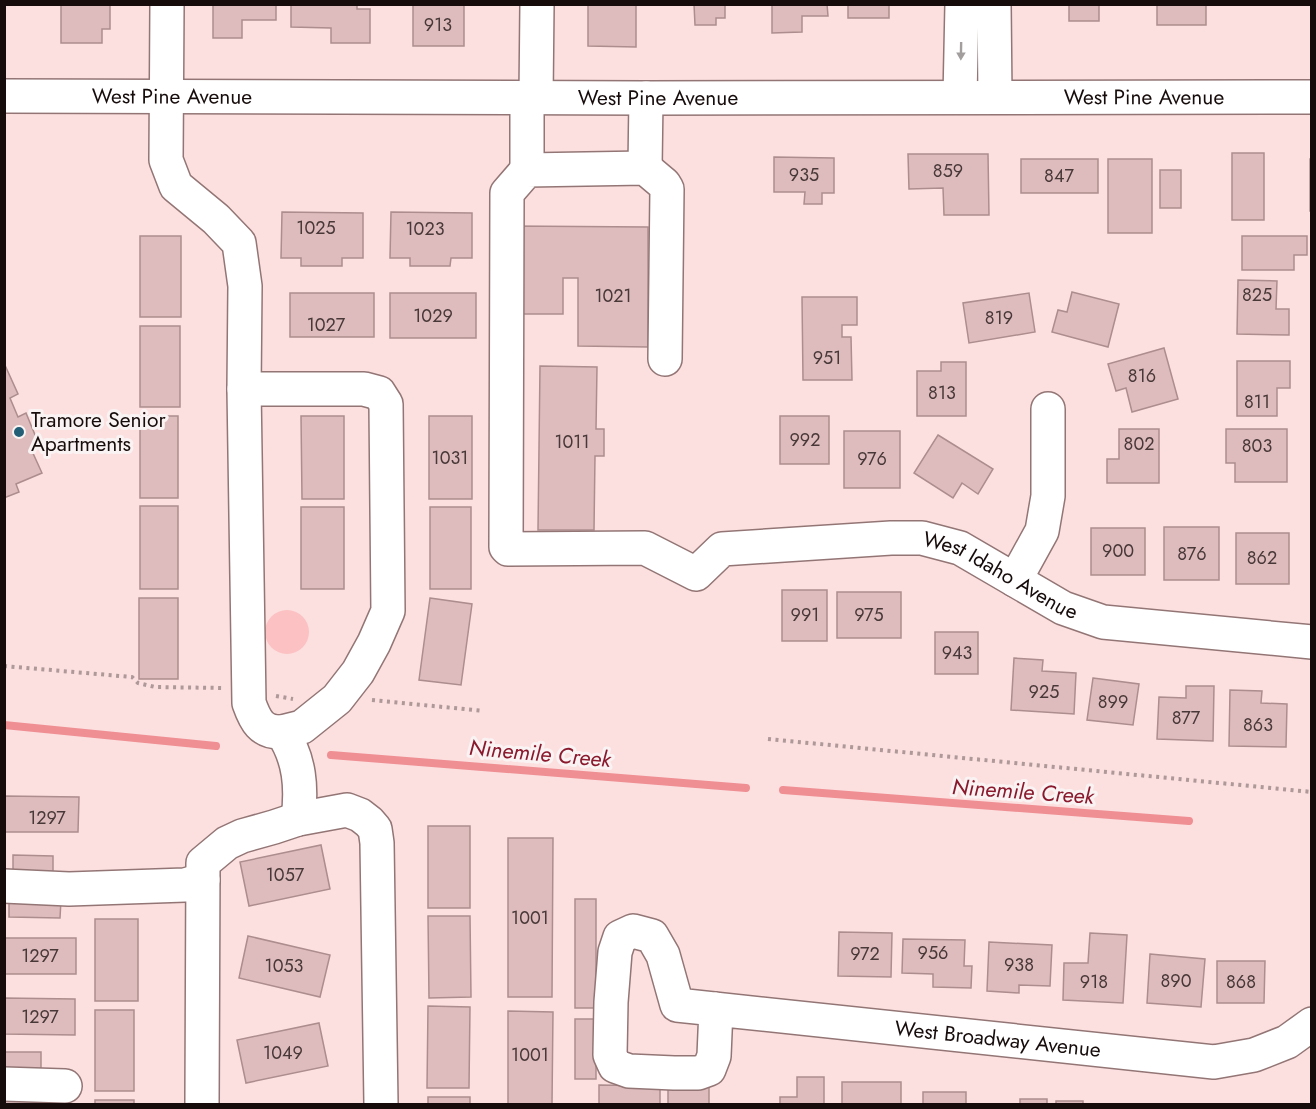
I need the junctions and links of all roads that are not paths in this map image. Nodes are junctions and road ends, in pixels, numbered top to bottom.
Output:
1 (167, 4) edge
2 (537, 4) edge
3 (962, 4) edge
4 (994, 4) edge
5 (4, 96) edge
6 (166, 96) junction
7 (532, 97) junction
8 (960, 97) junction
9 (994, 97) junction
10 (1311, 97) edge
11 (646, 98) junction
12 (645, 168) junction
13 (527, 170) junction
14 (665, 359) dead end
15 (244, 389) junction
16 (1048, 409) dead end
17 (1015, 580) junction
18 (1311, 642) edge
19 (282, 732) junction
20 (298, 819) junction
21 (203, 880) junction
22 (4, 886) edge
23 (716, 1009) junction
24 (1311, 1024) edge
25 (4, 1084) edge
26 (65, 1086) dead end
27 (202, 1104) edge
28 (381, 1104) edge

1 - 6 street
2 - 7 street
3 -> 8 street
4 - 9 street
5 - 6 street, West Pine Avenue
6 - 7 street, West Pine Avenue
6 - 15 street
7 - 11 street, West Pine Avenue
7 - 13 street
8 - 9 street, West Pine Avenue
8 - 11 street, West Pine Avenue
9 - 10 street, West Pine Avenue
11 - 12 street
12 - 13 street
12 - 14 street
13 - 17 street, West Idaho Avenue
15 - 19 street
15 - 19 street
16 - 17 street
17 - 18 street, West Idaho Avenue
19 - 20 street
20 - 21 street
20 - 28 street
21 - 22 street
21 - 27 street
23 - 23 street, West Broadway Avenue
23 - 24 street, West Broadway Avenue
25 - 26 street

